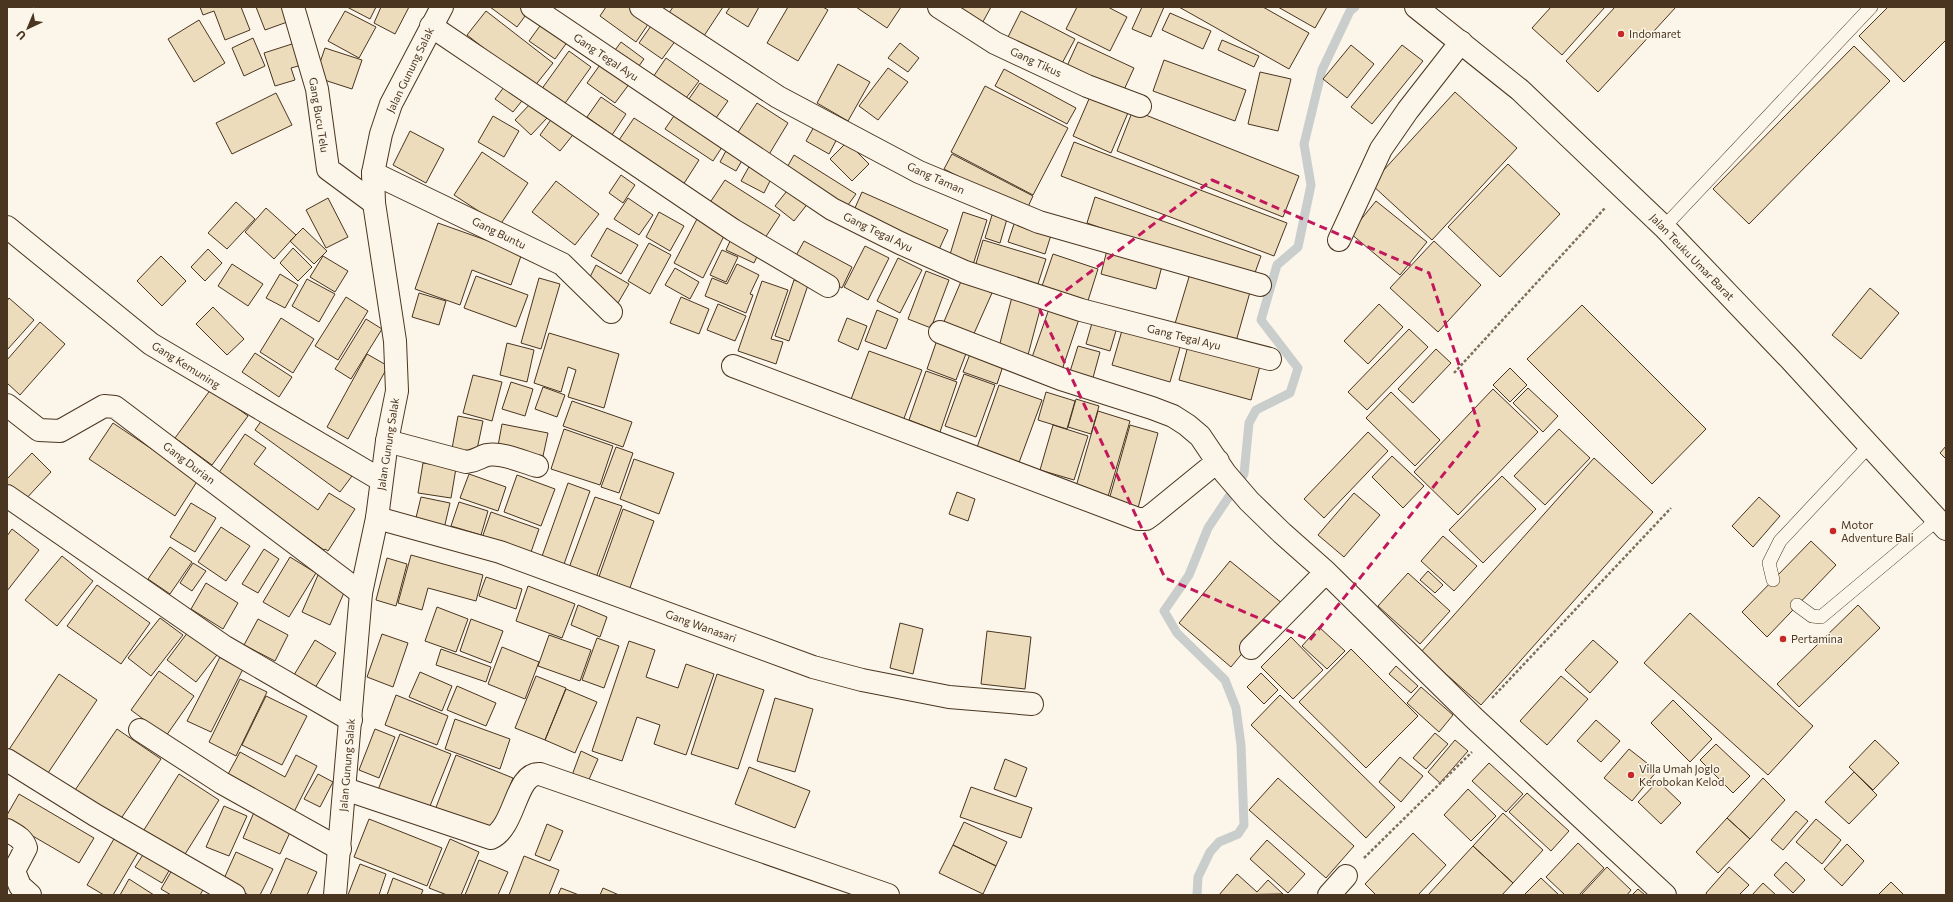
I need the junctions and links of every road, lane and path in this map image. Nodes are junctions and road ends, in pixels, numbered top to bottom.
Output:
1 (293, 7) edge
2 (442, 7) edge
3 (532, 7) edge
4 (641, 7) edge
5 (939, 7) edge
6 (1871, 7) edge
7 (1425, 9) edge
8 (431, 26) junction
9 (1461, 42) junction
10 (1140, 106) dead end
11 (373, 173) junction
12 (1623, 189) junction
13 (374, 203) junction
14 (7, 227) edge
15 (1664, 227) junction
16 (1339, 240) dead end
17 (1260, 285) dead end
18 (828, 286) dead end
19 (612, 312) dead end
20 (940, 332) dead end
21 (1270, 359) dead end
22 (733, 366) dead end
23 (1454, 373) dead end
24 (7, 405) edge
25 (388, 441) junction
26 (1868, 446) junction
27 (537, 466) dead end
28 (1222, 467) junction
29 (381, 480) junction
30 (7, 496) edge
31 (1671, 508) dead end
32 (377, 518) junction
33 (1942, 524) edge
34 (1326, 572) junction
35 (1773, 580) dead end
36 (361, 593) junction
37 (1798, 605) dead end
38 (1251, 648) dead end
39 (1032, 704) dead end
40 (1474, 718) junction
41 (351, 720) junction
42 (140, 730) dead end
43 (1491, 734) junction
44 (7, 760) edge
45 (346, 789) junction
46 (7, 830) edge
47 (340, 849) junction
48 (1341, 888) edge
49 (30, 895) edge
50 (234, 895) edge
51 (336, 895) edge
52 (888, 895) edge
53 (1665, 895) edge

1 - 13 street, Gang Bucu Telu
2 - 8 street, Jalan Gunung Salak
3 - 21 street, Gang Tegal Ayu
4 - 17 street, Gang Taman
5 - 10 street, Gang Tikus
6 - 15 lane
7 - 9 street, Jalan Teuku Umar Barat
8 - 11 street, Jalan Gunung Salak
8 - 18 street
9 - 12 street, Jalan Teuku Umar Barat
9 - 16 street
11 - 13 street, Jalan Gunung Salak
11 - 19 street, Gang Buntu
12 - 15 street, Jalan Teuku Umar Barat
12 - 23 path
13 - 25 street, Jalan Gunung Salak
14 - 29 street, Gang Kemuning
15 - 26 street, Jalan Teuku Umar Barat
20 - 28 street
22 - 28 street
24 - 36 street, Gang Durian
25 - 27 street
25 - 29 street, Jalan Gunung Salak
26 - 33 street, Jalan Teuku Umar Barat
26 - 35 lane
28 - 34 street
29 - 32 street, Jalan Gunung Salak
30 - 41 street
31 - 40 path
32 - 36 street, Jalan Gunung Salak
32 - 39 street, Gang Wanasari
33 - 37 lane
34 - 38 street
34 - 40 street
36 - 41 street, Jalan Gunung Salak
40 - 43 street
41 - 45 street, Jalan Gunung Salak
42 - 47 street
43 - 48 path
43 - 53 street
44 - 50 street
45 - 47 street, Jalan Gunung Salak
45 - 52 street
46 - 49 street
47 - 51 street, Jalan Gunung Salak

